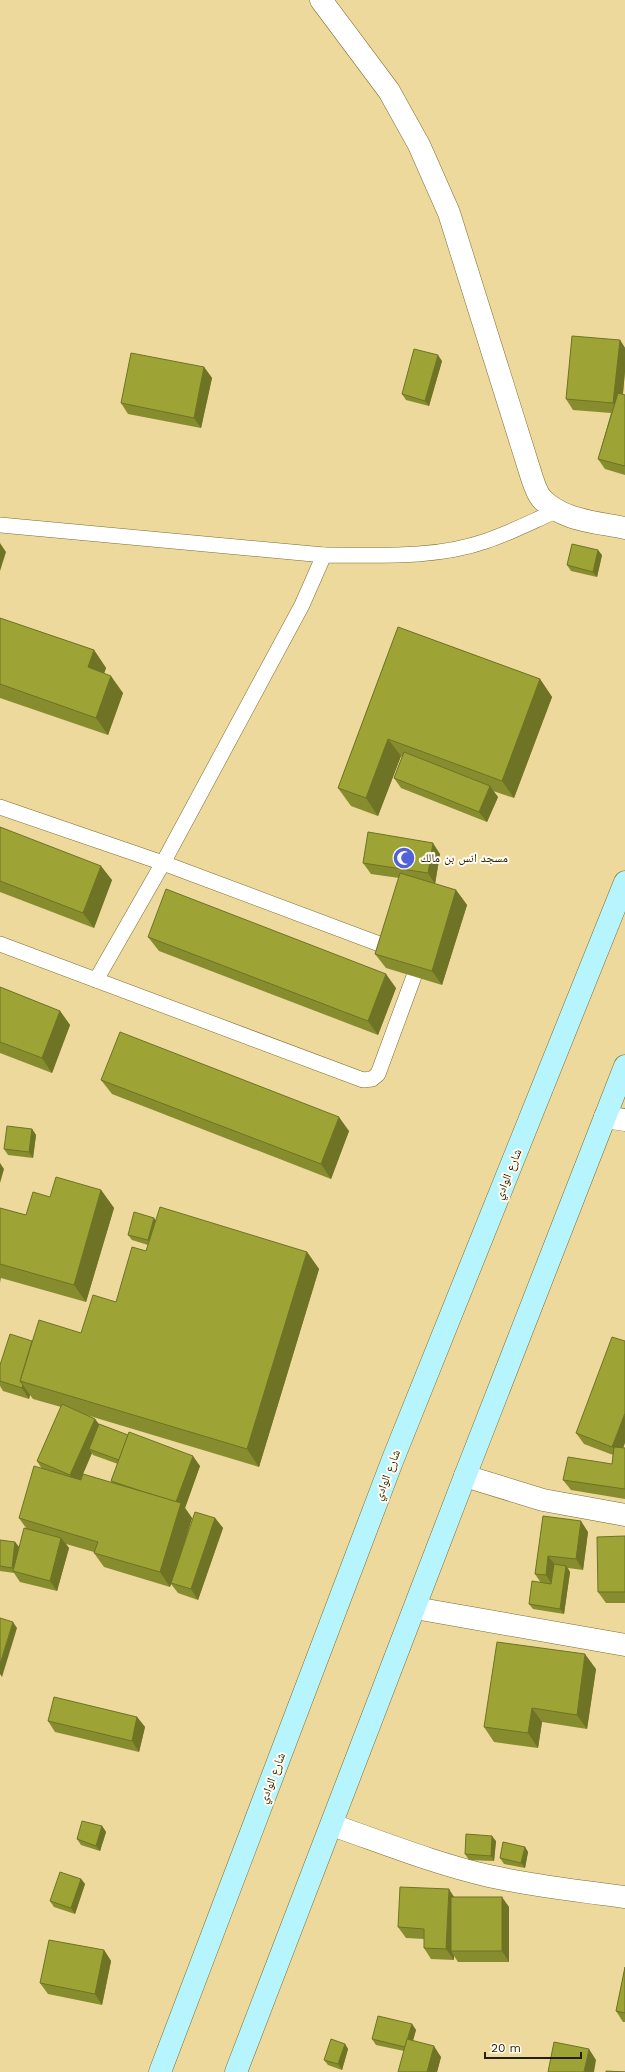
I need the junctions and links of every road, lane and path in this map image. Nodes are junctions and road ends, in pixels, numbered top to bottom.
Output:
1 (321, 0) edge
2 (556, 511) junction
3 (0, 525) edge
4 (625, 528) edge
5 (324, 556) junction
6 (0, 807) edge
7 (163, 863) junction
8 (625, 882) edge
9 (0, 944) edge
10 (96, 980) junction
11 (625, 1066) edge
12 (615, 1118) edge
13 (464, 1476) junction
14 (625, 1515) edge
15 (414, 1608) junction
16 (625, 1645) edge
17 (332, 1825) junction
18 (625, 1897) edge
19 (160, 2072) edge
20 (236, 2072) edge

1 - 2 street
2 - 4 street
2 - 5 lane
3 - 5 lane
5 - 7 lane
6 - 7 lane
7 - 10 lane
7 - 10 lane
8 - 19 main road, شارع الوادي
9 - 10 lane
11 - 12 main road
12 - 13 main road
13 - 14 street
13 - 15 main road
15 - 16 street
15 - 17 main road
17 - 18 street
17 - 20 main road

